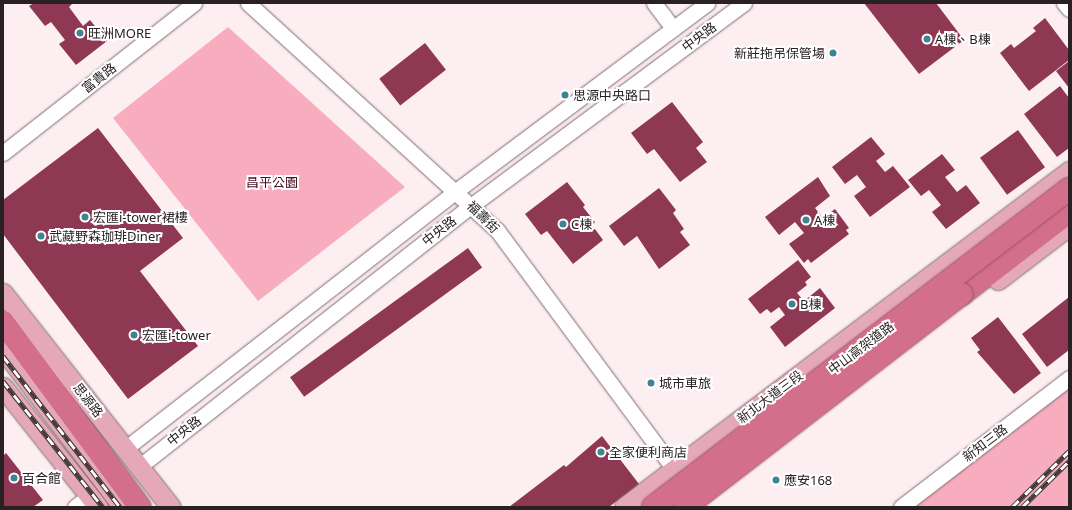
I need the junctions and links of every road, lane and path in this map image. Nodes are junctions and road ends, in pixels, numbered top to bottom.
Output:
1 (194, 3) edge
2 (248, 3) edge
3 (654, 3) edge
4 (707, 3) edge
5 (744, 3) edge
6 (1064, 3) edge
7 (1069, 9) edge
8 (673, 28) junction
9 (3, 153) edge
10 (1069, 171) edge
11 (1069, 188) edge
12 (456, 191) junction
13 (1069, 200) edge
14 (472, 205) junction
15 (1069, 212) edge
16 (1069, 226) edge
17 (3, 293) edge
18 (3, 322) edge
19 (3, 349) edge
20 (1069, 378) edge
21 (3, 387) edge
22 (126, 448) junction
23 (140, 466) junction
24 (675, 469) junction
25 (687, 498) edge
26 (87, 503) edge
27 (123, 507) edge
28 (140, 507) edge
29 (171, 507) edge
30 (624, 507) edge
31 (653, 507) edge
32 (667, 507) edge
33 (701, 507) edge
34 (900, 507) edge

1 - 9 street, 富貴路
2 - 12 street, 福壽街
3 - 8 street
4 - 8 street, 中央路
5 - 14 street, 中央路
6 - 7 street
8 - 12 street, 中央路
10 - 24 main road, 新北大道三段
11 - 31 highway, 中山高架道路, bridge
12 - 14 street, 福壽街
12 - 22 street, 中央路
13 - 25 main road, 新北大道三段
14 - 23 street, 中央路
14 - 24 street, 福壽街
15 - 25 highway, 中山高架道路, bridge
16 - 33 main road
17 - 22 main road, 思源路
18 - 28 highway
19 - 27 main road
20 - 34 street, 新知三路
21 - 26 main road
22 - 23 main road, 思源路
23 - 29 main road, 思源路
24 - 25 street, 福壽街
24 - 30 main road, 新北大道三段
25 - 32 main road, 新北大道三段
25 - 33 street, 福壽街

